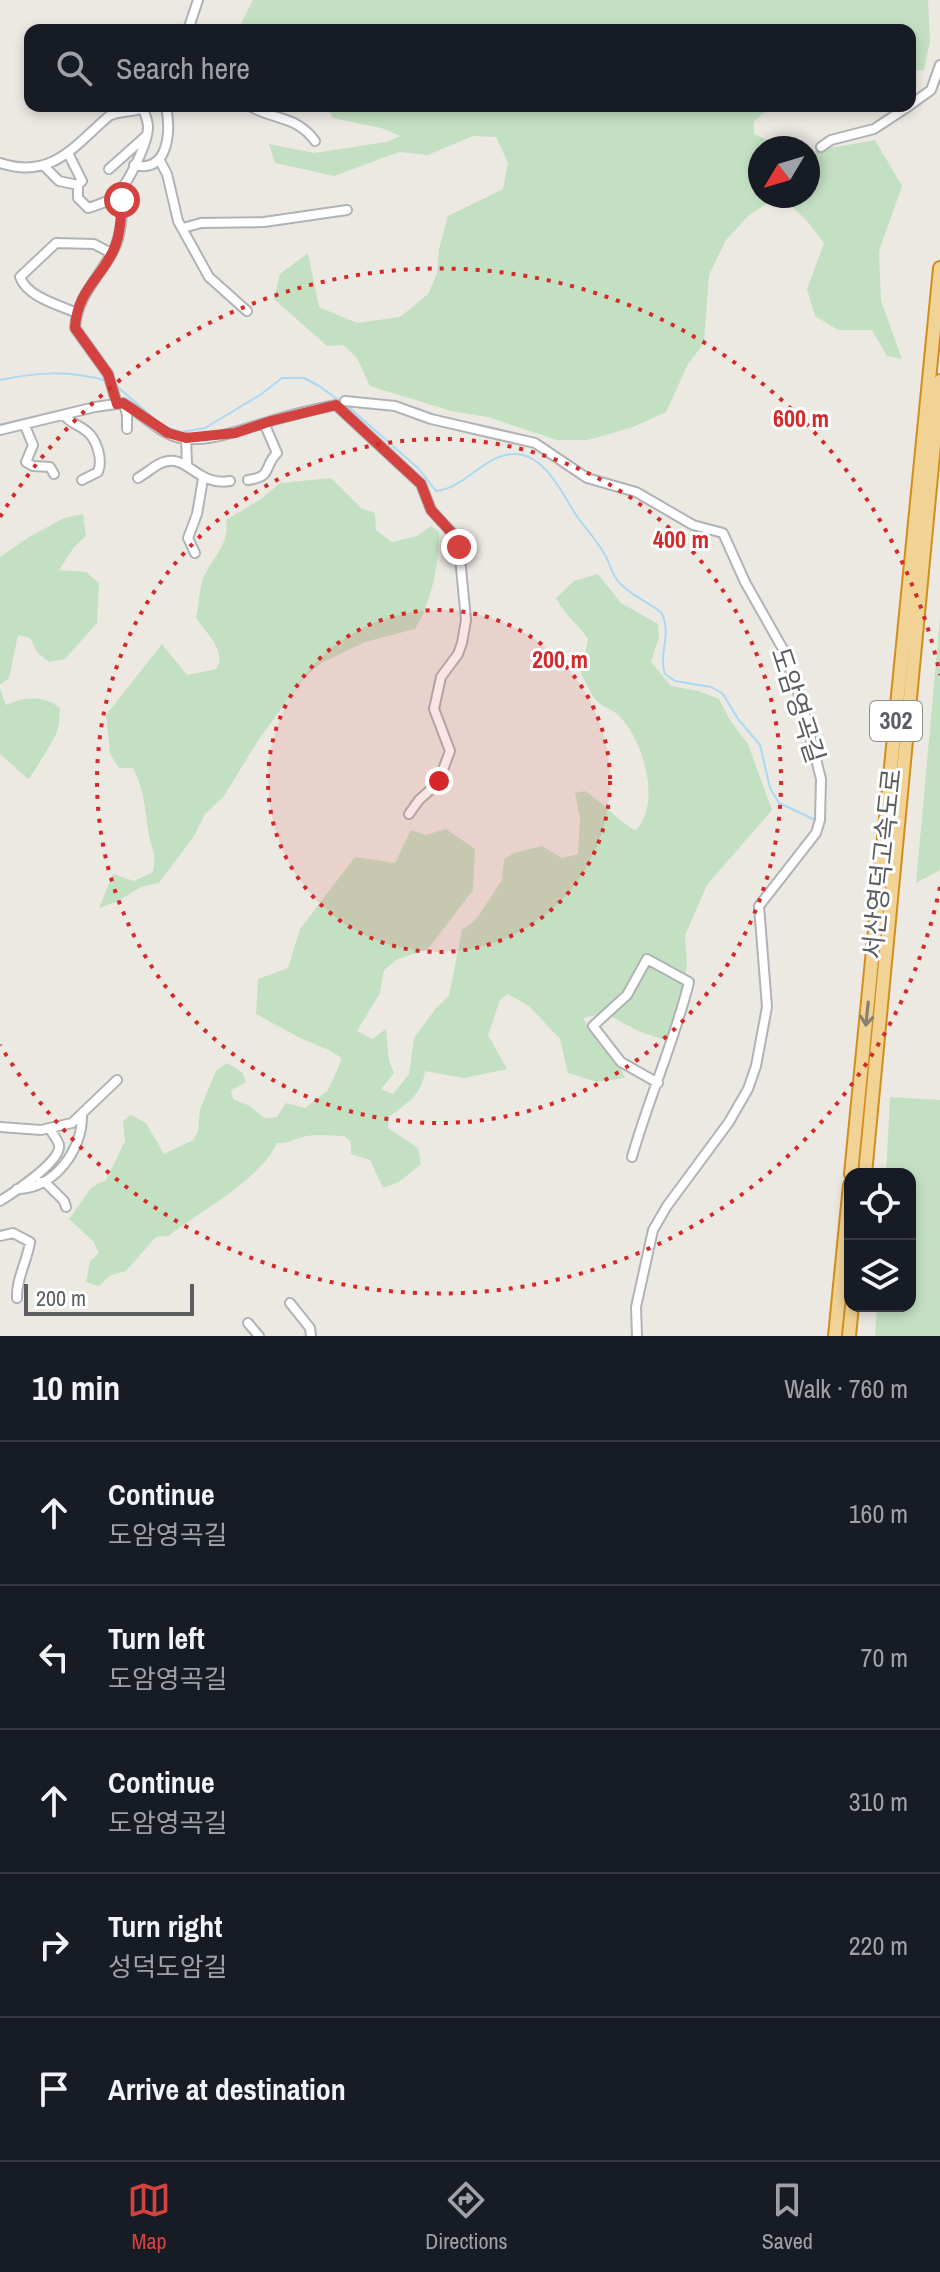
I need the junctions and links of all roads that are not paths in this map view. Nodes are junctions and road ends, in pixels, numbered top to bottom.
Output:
1 (198, 0) edge
2 (190, 24) edge
3 (940, 65) edge
4 (916, 101) edge
5 (116, 112) edge
6 (146, 112) edge
7 (167, 112) edge
8 (265, 112) edge
9 (901, 112) edge
10 (146, 135) junction
11 (315, 141) dead end
12 (821, 147) dead end
13 (68, 153) junction
14 (160, 161) junction
15 (0, 163) edge
16 (134, 165) junction
17 (44, 166) junction
18 (109, 169) dead end
19 (78, 185) junction
20 (124, 186) junction
21 (347, 210) dead end
22 (183, 228) junction
23 (111, 253) junction
24 (940, 268) edge
25 (247, 311) dead end
26 (77, 313) junction
27 (940, 381) edge
28 (345, 401) dead end
29 (121, 404) junction
30 (64, 415) junction
31 (264, 423) junction
32 (25, 426) junction
33 (127, 429) dead end
34 (0, 430) edge
35 (186, 438) junction
36 (187, 464) junction
37 (54, 474) dead end
38 (138, 478) dead end
39 (203, 479) junction
40 (82, 480) dead end
41 (248, 480) dead end
42 (230, 481) dead end
43 (195, 553) dead end
44 (409, 814) dead end
45 (117, 1080) dead end
46 (658, 1083) junction
47 (82, 1115) junction
48 (0, 1127) edge
49 (49, 1128) junction
50 (632, 1157) dead end
51 (852, 1168) edge
52 (866, 1168) edge
53 (40, 1182) junction
54 (17, 1189) junction
55 (0, 1201) edge
56 (66, 1207) dead end
57 (0, 1236) edge
58 (845, 1240) edge
59 (17, 1298) dead end
60 (290, 1303) dead end
61 (851, 1312) edge
62 (248, 1323) dead end
63 (259, 1336) edge
64 (311, 1336) edge
65 (637, 1336) edge
66 (835, 1336) edge
67 (849, 1336) edge

1 - 2 street
3 - 4 street
5 - 13 street
6 - 10 street
7 - 14 street
8 - 11 street
9 - 12 street
10 - 16 street
10 - 18 street
13 - 17 street
13 - 19 street
14 - 16 street
14 - 22 street
15 - 17 street
16 - 20 street
17 - 19 street
19 - 20 street
20 - 23 street
21 - 22 street
22 - 25 street
23 - 26 street
23 - 26 street
24 -> 51 highway, 서산영덕고속도로 / 302
26 - 29 street
27 - 52 highway, 서산영덕고속도로 / 302
28 - 65 street, 도암영곡길
29 - 30 street
29 - 33 street
29 - 35 street
30 - 32 street
30 - 40 street
31 - 35 street
31 - 41 street
31 - 44 street
32 - 34 street
32 - 37 street
35 - 36 street
36 - 38 street
36 - 39 street
39 - 42 street
39 - 43 street
45 - 47 street
46 - 46 street
46 - 50 street
47 - 49 street
47 - 53 street
48 - 49 street
49 - 54 street
53 - 54 street
53 - 56 street
54 - 55 street
57 - 59 street
58 - 66 highway
60 - 64 street
61 - 67 highway
62 - 63 street

